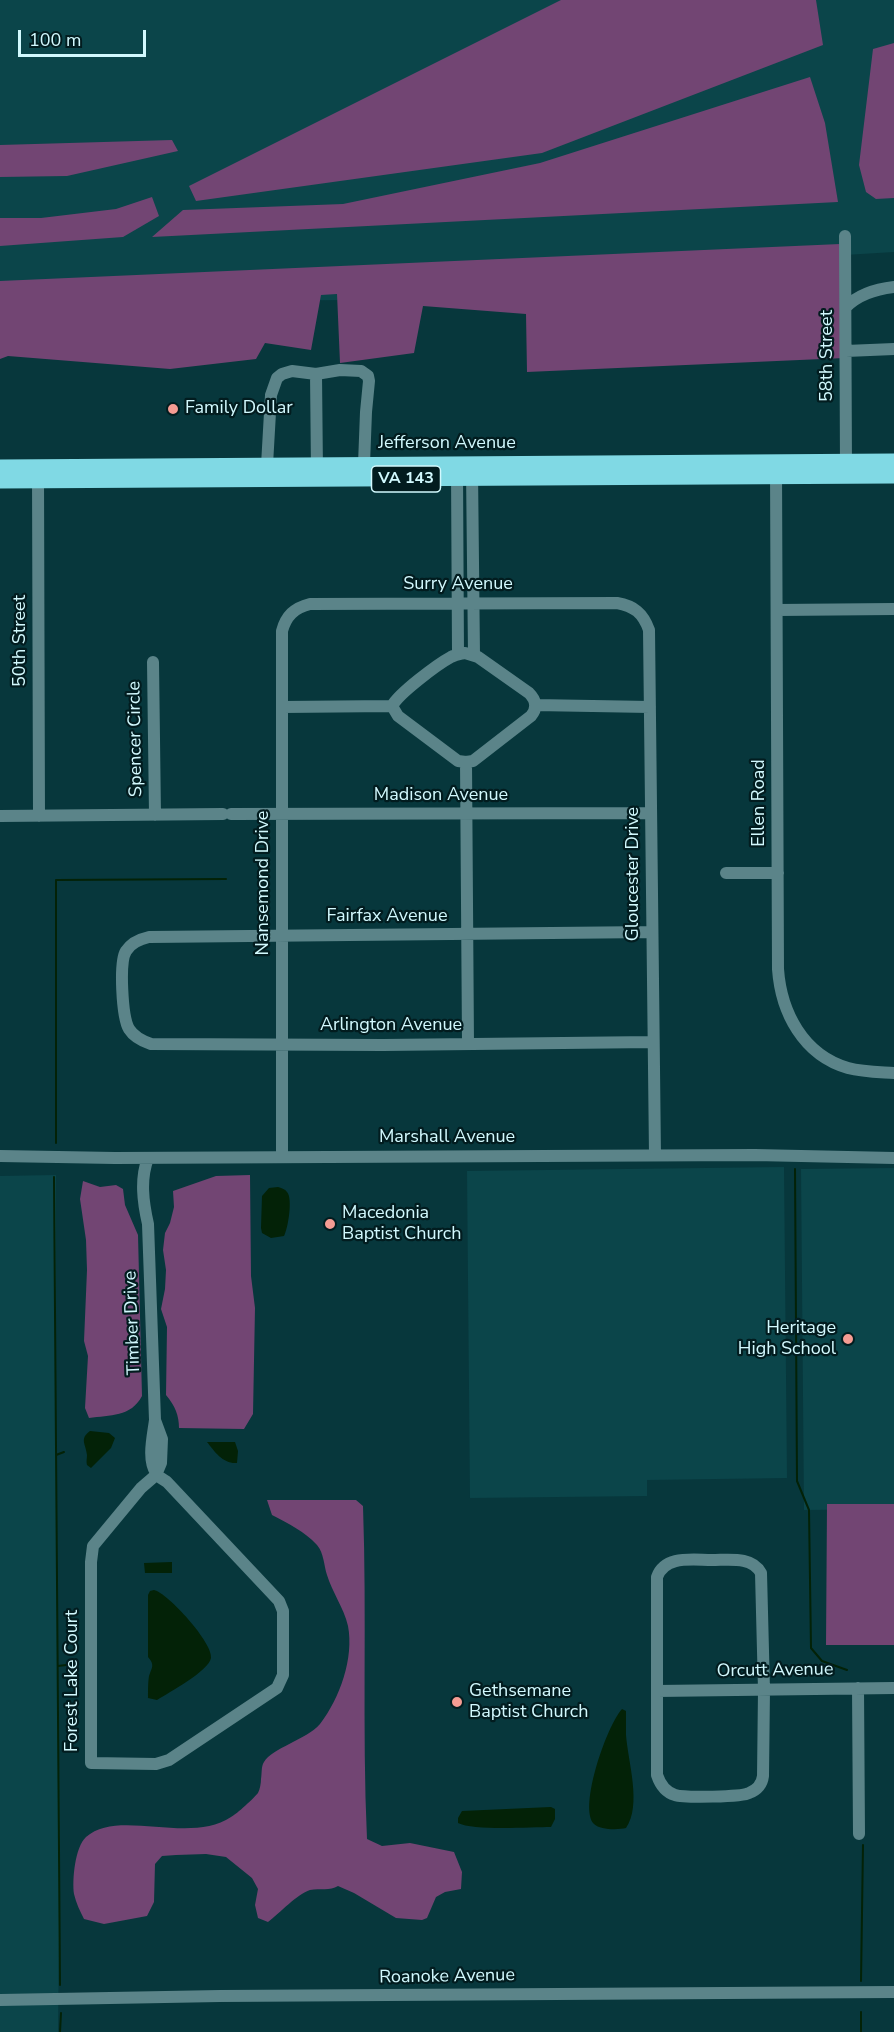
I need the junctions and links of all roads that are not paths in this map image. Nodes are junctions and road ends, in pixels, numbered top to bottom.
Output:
1 (845, 236) dead end
2 (894, 287) edge
3 (846, 307) junction
4 (894, 349) edge
5 (846, 351) junction
6 (316, 374) junction
7 (894, 461) edge
8 (364, 464) junction
9 (267, 465) junction
10 (0, 467) edge
11 (846, 468) junction
12 (776, 469) junction
13 (465, 471) junction
14 (317, 472) junction
15 (38, 474) junction
16 (894, 476) edge
17 (0, 482) edge
18 (473, 602) junction
19 (458, 603) junction
20 (625, 604) joint
21 (894, 609) edge
22 (777, 610) junction
23 (292, 612) joint
24 (458, 654) junction
25 (474, 655) junction
26 (153, 662) dead end
27 (536, 705) junction
28 (392, 706) junction
29 (282, 707) junction
30 (650, 707) junction
31 (466, 762) junction
32 (467, 813) junction
33 (651, 813) junction
34 (282, 814) junction
35 (155, 815) junction
36 (0, 816) edge
37 (39, 816) junction
38 (726, 873) dead end
39 (778, 873) junction
40 (652, 932) junction
41 (468, 935) junction
42 (282, 936) junction
43 (132, 1034) joint
44 (653, 1042) junction
45 (282, 1044) junction
46 (468, 1044) junction
47 (894, 1073) edge
48 (656, 1155) junction
49 (0, 1156) edge
50 (282, 1157) junction
51 (148, 1158) junction
52 (894, 1158) edge
53 (156, 1475) junction
54 (858, 1688) junction
55 (894, 1688) edge
56 (764, 1690) junction
57 (657, 1691) junction
58 (859, 1834) dead end
59 (894, 1992) edge
60 (0, 2000) edge

1 - 3 street, 58th Street
2 - 3 street
3 - 5 street, 58th Street
4 - 5 street
5 - 11 street, 58th Street
6 - 8 street
6 - 9 street
6 - 14 street
7 - 11 main road, Jefferson Avenue / VA 143
8 - 13 main road, Jefferson Avenue / VA 143
8 - 14 main road, Jefferson Avenue / VA 143
9 - 14 main road, Jefferson Avenue / VA 143
9 - 15 main road, Jefferson Avenue / VA 143
10 - 15 main road, Jefferson Avenue / VA 143
11 - 12 main road, Jefferson Avenue / VA 143
11 - 16 main road, Jefferson Avenue / VA 143
12 - 13 main road, Jefferson Avenue / VA 143
12 - 22 street, Ellen Road
13 - 14 main road, Jefferson Avenue / VA 143
13 - 18 street
13 - 19 street
14 - 15 main road, Jefferson Avenue / VA 143
15 - 17 main road, Jefferson Avenue / VA 143
15 - 37 street, 50th Street
18 - 19 street, Surry Avenue
18 - 20 street, Surry Avenue
18 - 25 street
19 - 23 street, Surry Avenue
19 - 24 street
20 - 30 street, Gloucester Drive
21 - 22 street
22 - 39 street, Ellen Road
23 - 29 street, Nansemond Drive
24 - 25 street
24 - 28 street
25 - 27 street
26 - 35 street, Spencer Circle
27 - 30 street
27 - 31 street
28 - 29 street
28 - 31 street
29 - 34 street, Nansemond Drive
30 - 33 street, Gloucester Drive
31 - 32 street
32 - 33 street, Madison Avenue
32 - 34 street, Madison Avenue
32 - 41 street
33 - 40 street, Gloucester Drive
34 - 35 street, Madison Avenue
34 - 42 street, Nansemond Drive
35 - 37 street, Madison Avenue
36 - 37 street, Madison Avenue
38 - 39 street
39 - 47 street, Ellen Road
40 - 41 street, Fairfax Avenue
40 - 44 street, Gloucester Drive
41 - 42 street, Fairfax Avenue
41 - 46 street
42 - 43 street, Fairfax Avenue
42 - 45 street, Nansemond Drive
43 - 45 street, Arlington Avenue
44 - 46 street, Arlington Avenue
44 - 48 street, Gloucester Drive
45 - 46 street, Arlington Avenue
45 - 50 street, Nansemond Drive
48 - 50 street, Marshall Avenue
48 - 52 street, Marshall Avenue
49 - 51 street, Marshall Avenue
50 - 51 street, Marshall Avenue
51 - 53 street, Timber Drive
53 - 53 street, Forest Lake Court
54 - 55 street, Orcutt Avenue
54 - 56 street, Orcutt Avenue
54 - 58 street
56 - 57 street, Orcutt Avenue
56 - 57 street
56 - 57 street
59 - 60 street, Roanoke Avenue

